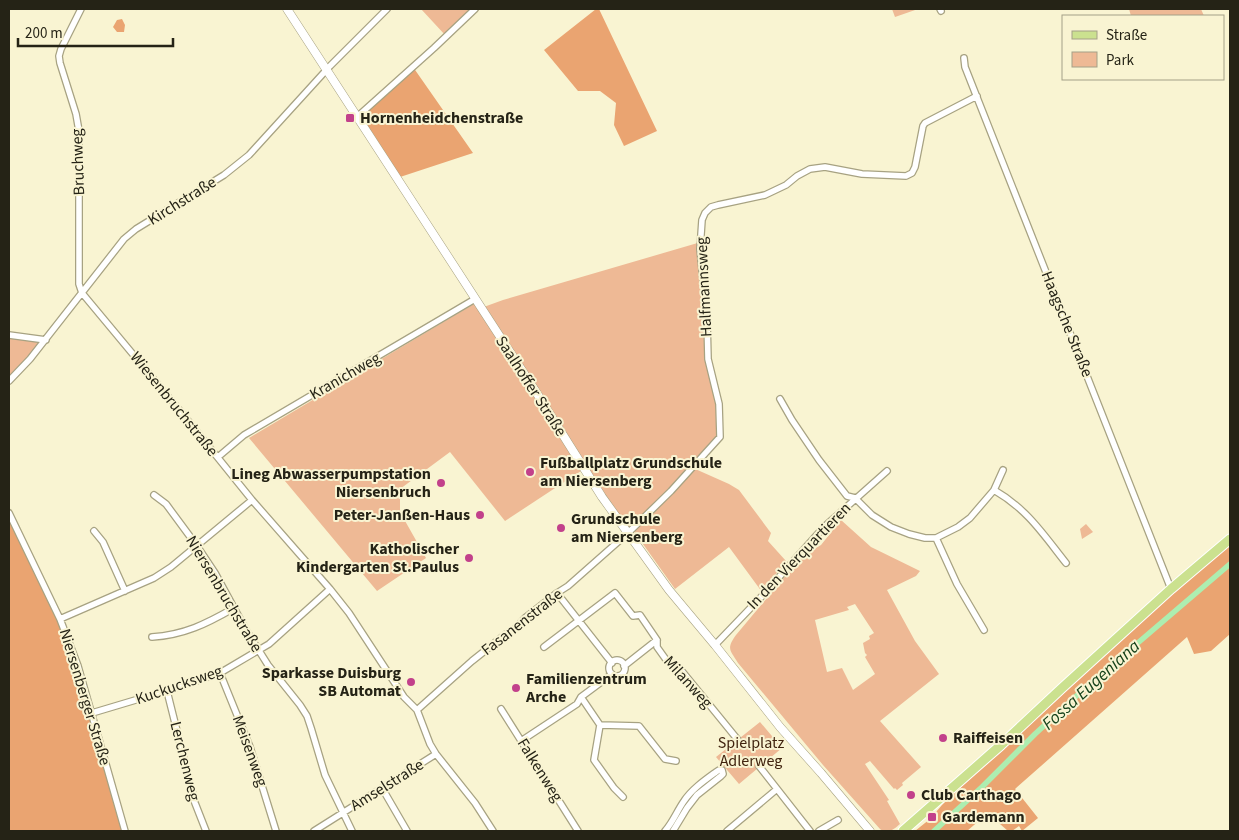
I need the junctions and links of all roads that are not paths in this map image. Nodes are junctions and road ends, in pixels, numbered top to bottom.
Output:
1 (81, 9) edge
2 (287, 9) edge
3 (386, 9) edge
4 (475, 9) edge
5 (964, 58) dead end
6 (326, 70) junction
7 (977, 96) junction
8 (357, 117) junction
9 (82, 293) junction
10 (475, 299) junction
11 (9, 335) edge
12 (46, 340) junction
13 (9, 381) edge
14 (780, 399) dead end
15 (218, 457) junction
16 (1003, 470) dead end
17 (887, 471) dead end
18 (994, 490) junction
19 (154, 495) dead end
20 (855, 498) junction
21 (252, 500) junction
22 (9, 513) edge
23 (94, 532) dead end
24 (628, 533) junction
25 (936, 538) junction
26 (1230, 538) edge
27 (197, 546) junction
28 (1066, 562) dead end
29 (330, 589) junction
30 (1171, 589) junction
31 (125, 590) junction
32 (557, 593) junction
33 (234, 608) junction
34 (60, 619) junction
35 (578, 621) junction
36 (984, 630) dead end
37 (152, 637) dead end
38 (657, 640) junction
39 (714, 645) junction
40 (544, 647) dead end
41 (259, 651) junction
42 (612, 663) junction
43 (624, 666) junction
44 (220, 673) junction
45 (612, 674) junction
46 (167, 691) junction
47 (581, 697) junction
48 (501, 709) dead end
49 (417, 710) junction
50 (92, 713) junction
51 (600, 725) junction
52 (738, 740) dead end
53 (522, 741) junction
54 (436, 754) junction
55 (676, 762) dead end
56 (759, 766) dead end
57 (382, 788) junction
58 (777, 789) junction
59 (623, 797) dead end
60 (343, 813) junction
61 (838, 820) dead end
62 (125, 831) edge
63 (206, 831) edge
64 (276, 831) edge
65 (314, 831) edge
66 (352, 831) edge
67 (407, 831) edge
68 (493, 831) edge
69 (578, 831) edge
70 (665, 831) edge
71 (673, 831) edge
72 (727, 831) edge
73 (810, 831) edge
74 (819, 831) edge
75 (870, 831) edge
76 (903, 831) edge

1 - 9 street, Bruchweg
2 - 6 main road, Saalhoffer Straße
3 - 6 street
4 - 8 street
5 - 7 street, Haagsche Straße
6 - 8 main road, Saalhoffer Straße
6 - 9 street, Kirchstraße
7 - 24 street, Halfmannsweg
7 - 30 street, Haagsche Straße
8 - 10 main road, Saalhoffer Straße
9 - 12 street, Kirchstraße
9 - 15 street, Wiesenbruchstraße
10 - 15 street, Kranichweg
10 - 24 main road, Saalhoffer Straße
11 - 12 street
12 - 13 street, Kirchstraße
14 - 20 street
15 - 21 street, Wiesenbruchstraße
16 - 18 street
17 - 20 street, In den Vierquartieren
18 - 25 street
18 - 28 street
19 - 27 street, Niersenbruchstraße
20 - 25 street
20 - 39 street, In den Vierquartieren
21 - 27 street
21 - 29 street, Wiesenbruchstraße
22 - 34 street, Niersenberger Straße
23 - 31 street
24 - 32 street, Fasanenstraße
24 - 39 main road, Saalhoffer Straße
25 - 36 street
26 - 30 main road
27 - 31 street
27 - 33 street, Niersenbruchstraße
29 - 41 street, Kuckucksweg
29 - 49 street, Wiesenbruchstraße
30 - 76 main road
31 - 34 street
32 - 35 street
32 - 49 street, Fasanenstraße
33 - 37 street
33 - 41 street, Niersenbruchstraße
34 - 50 street, Niersenberger Straße
35 - 38 street, Milanweg
35 - 40 street
35 - 42 street
38 - 43 street
38 - 52 street, Milanweg
39 - 75 main road, Saalhoffer Straße
41 - 44 street, Kuckucksweg
41 - 60 street, Niersenbruchstraße
42 - 43 street
42 - 45 street
43 - 45 street
44 - 46 street, Kuckucksweg
44 - 64 street, Meisenweg
45 - 47 street
46 - 50 street, Kuckucksweg
46 - 63 street, Lerchenweg
47 - 51 street
47 - 53 street
48 - 53 street, Falkenweg
49 - 54 street, Wiesenbruchstraße
50 - 62 street, Niersenberger Straße
51 - 55 street
51 - 59 street
53 - 69 street, Falkenweg
54 - 57 street, Amselstraße
54 - 68 street, Wiesenbruchstraße
56 - 58 street
57 - 60 street, Amselstraße
57 - 67 street
58 - 72 street
58 - 73 street
60 - 65 street, Amselstraße
60 - 66 street, Niersenbruchstraße
61 - 74 street
70 - 71 street

